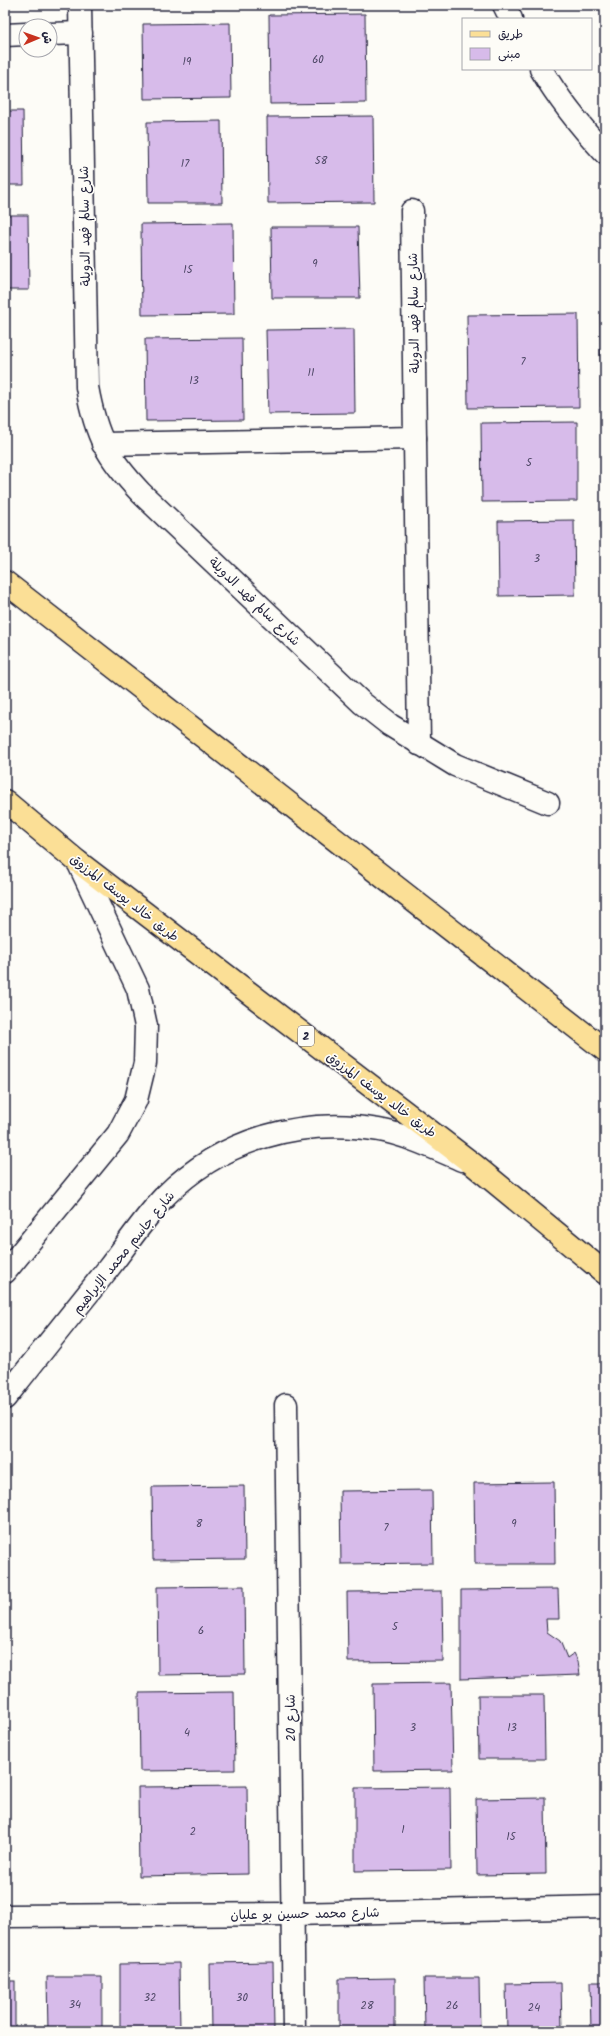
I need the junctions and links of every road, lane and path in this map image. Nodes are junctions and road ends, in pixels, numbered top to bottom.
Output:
1 (80, 5) edge
2 (504, 5) edge
3 (510, 18) edge
4 (81, 33) junction
5 (18, 34) edge
6 (58, 34) edge
7 (5, 35) edge
8 (542, 70) edge
9 (605, 153) edge
10 (412, 211) dead end
11 (415, 438) junction
12 (103, 444) junction
13 (5, 582) edge
14 (419, 744) junction
15 (5, 801) edge
16 (548, 804) dead end
17 (78, 862) junction
18 (605, 1050) edge
19 (474, 1165) junction
20 (5, 1272) edge
21 (605, 1273) edge
22 (5, 1398) edge
23 (286, 1405) dead end
24 (605, 1907) edge
25 (292, 1914) junction
26 (5, 1916) edge
27 (294, 2031) edge

1 - 4 street, شارع سالم فهد الدويلة
2 - 3 street
4 - 6 street
4 - 12 street, شارع سالم فهد الدويلة
5 - 7 street
8 - 9 street
10 - 11 street, شارع سالم فهد الدويلة
11 - 12 street
11 - 14 street, شارع سالم فهد الدويلة
12 - 14 street, شارع سالم فهد الدويلة
13 - 18 main road
14 - 16 street, شارع سالم فهد الدويلة
15 - 17 main road, طريق خالد يوسف المرزوق / 2
17 - 19 main road, طريق خالد يوسف المرزوق / 2
17 - 20 street
19 - 21 main road, طريق خالد يوسف المرزوق / 2
19 - 22 street, شارع جاسم محمد الإبراهيم
23 - 25 street, شارع 20
24 - 25 street, شارع محمد حسين بو عليان
25 - 26 street, شارع محمد حسين بو عليان
25 - 27 street, شارع 20

